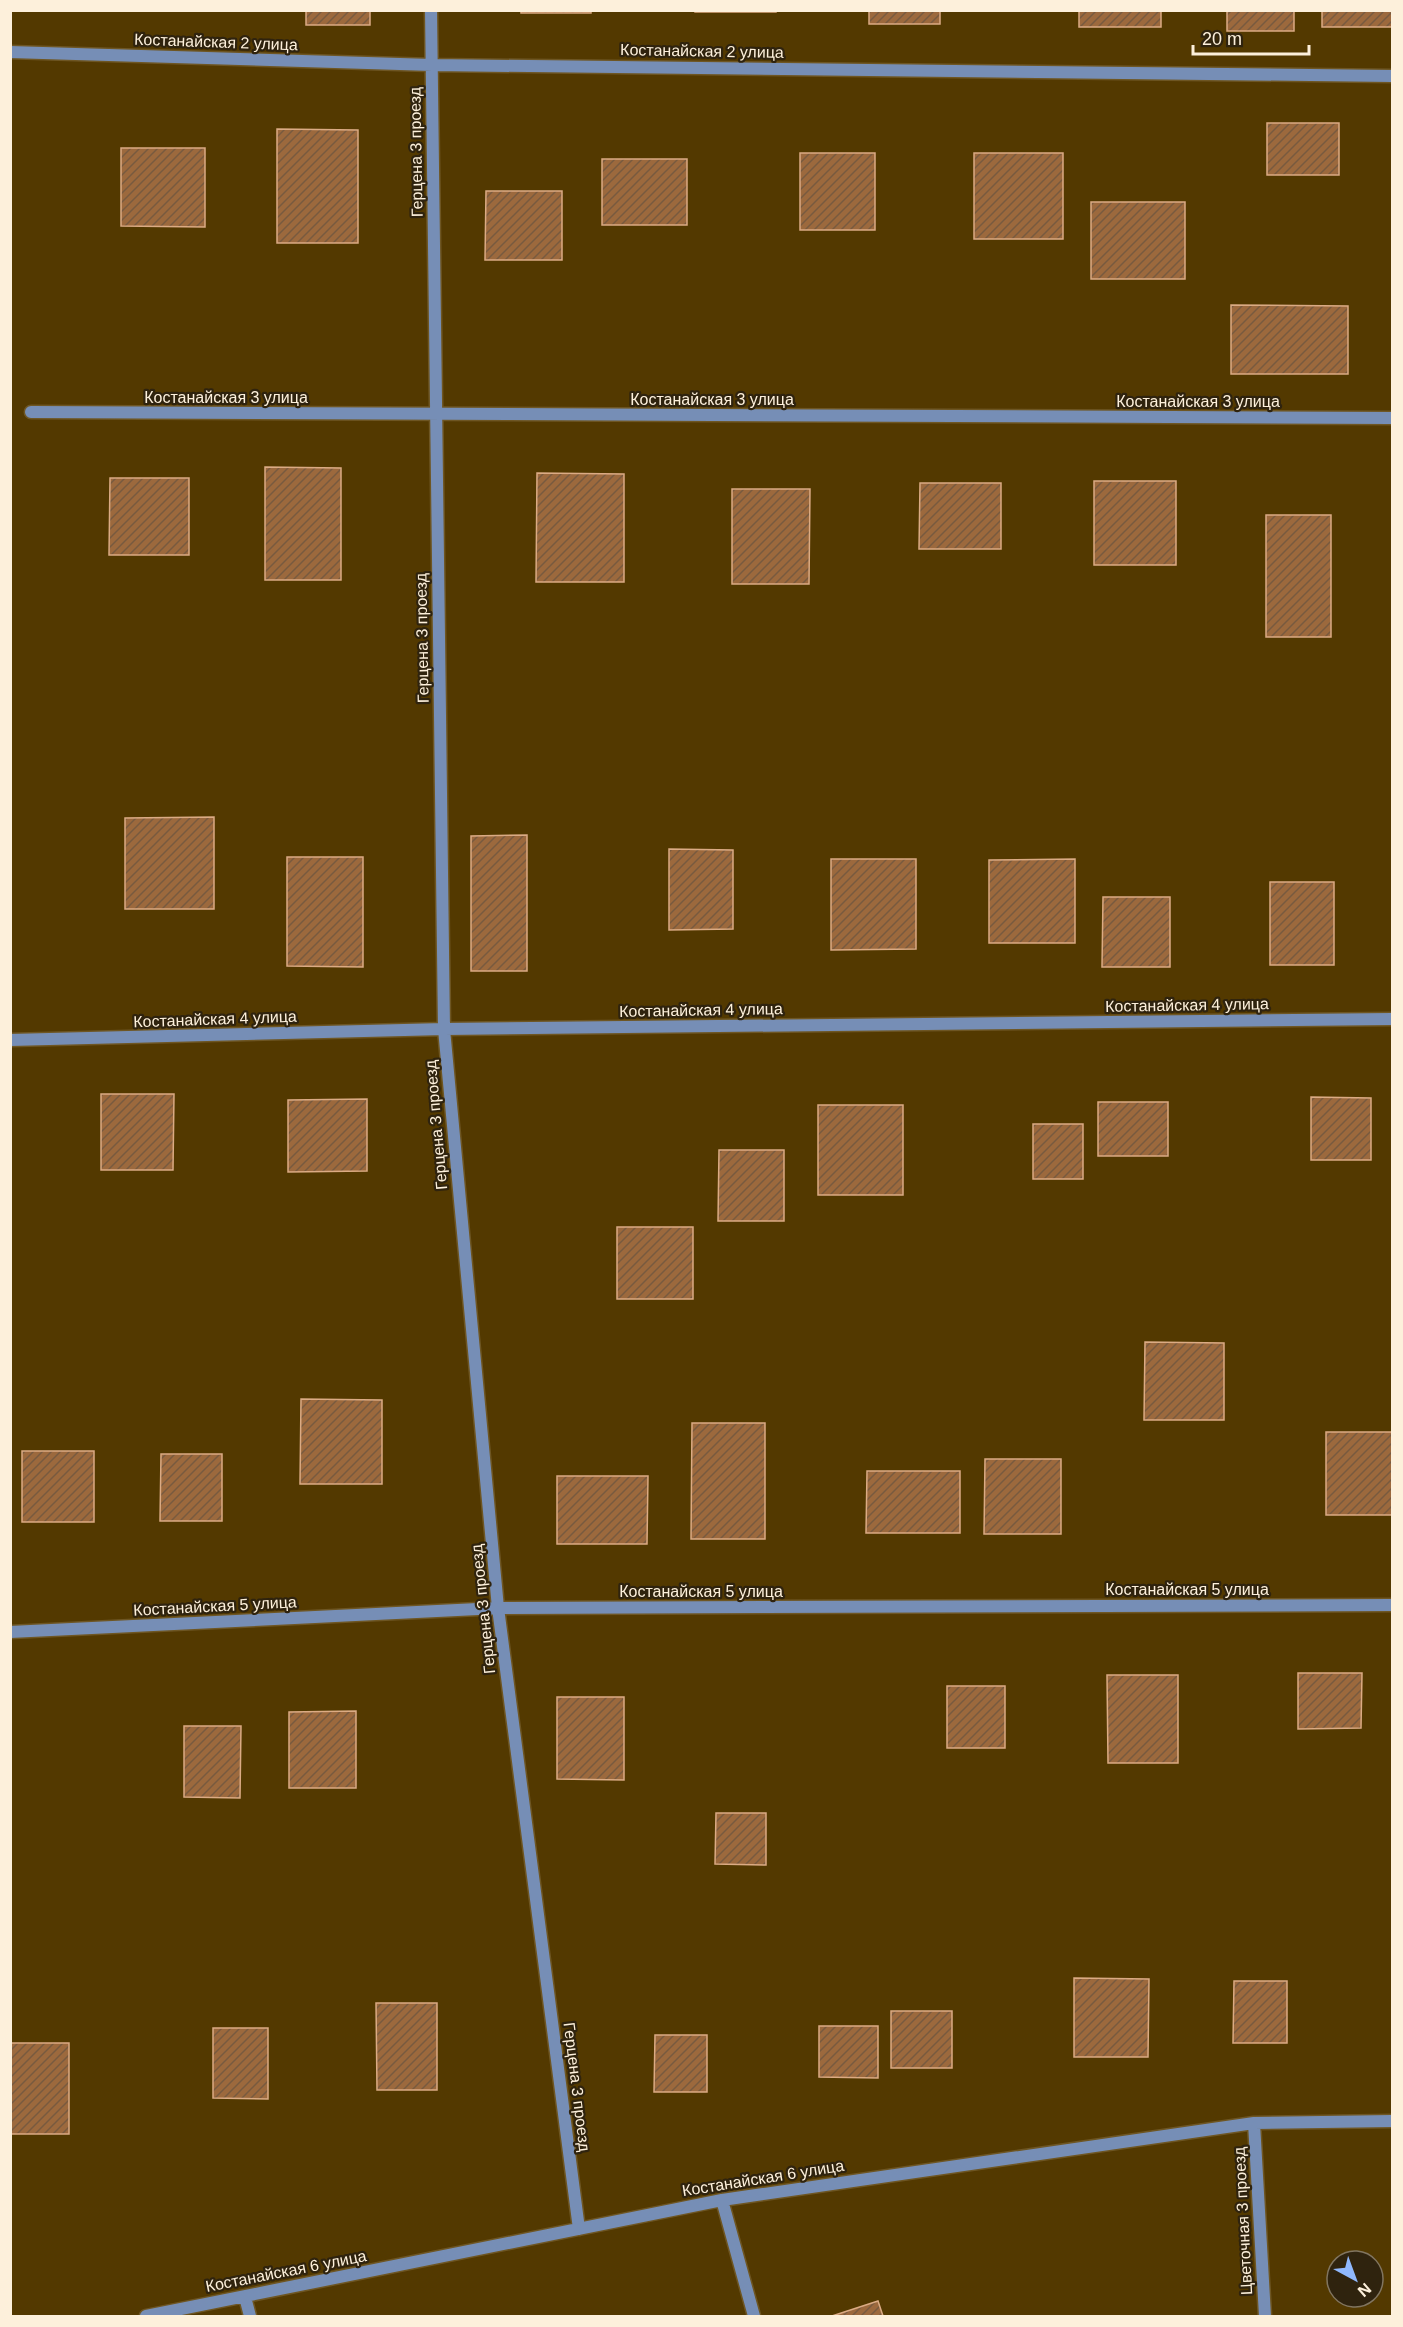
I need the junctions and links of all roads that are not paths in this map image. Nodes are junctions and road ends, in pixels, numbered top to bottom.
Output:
1 (431, 10) edge
2 (10, 52) edge
3 (432, 65) junction
4 (1392, 76) edge
5 (31, 412) dead end
6 (436, 415) junction
7 (1392, 418) edge
8 (1392, 1019) edge
9 (444, 1029) junction
10 (10, 1040) edge
11 (1392, 1605) edge
12 (498, 1608) junction
13 (10, 1632) edge
14 (1392, 2121) edge
15 (1254, 2123) junction
16 (722, 2200) junction
17 (579, 2229) junction
18 (245, 2297) junction
19 (146, 2316) edge
20 (250, 2316) edge
21 (754, 2316) edge
22 (1265, 2316) edge

1 - 3 street, Герцена 3 проезд
2 - 3 street, Костанайская 2 улица
3 - 4 street, Костанайская 2 улица
3 - 6 street, Герцена 3 проезд
5 - 6 street, Костанайская 3 улица
6 - 7 street, Костанайская 3 улица
6 - 9 street, Герцена 3 проезд
8 - 9 street, Костанайская 4 улица
9 - 10 street, Костанайская 4 улица
9 - 12 street, Герцена 3 проезд
11 - 12 street, Костанайская 5 улица
12 - 13 street, Костанайская 5 улица
12 - 17 street, Герцена 3 проезд
14 - 15 street, Костанайская 6 улица
15 - 16 street, Костанайская 6 улица
15 - 22 street, Цветочная 3 проезд
16 - 17 street, Костанайская 6 улица
16 - 21 street
17 - 18 street, Костанайская 6 улица
18 - 19 street, Костанайская 6 улица
18 - 20 street

